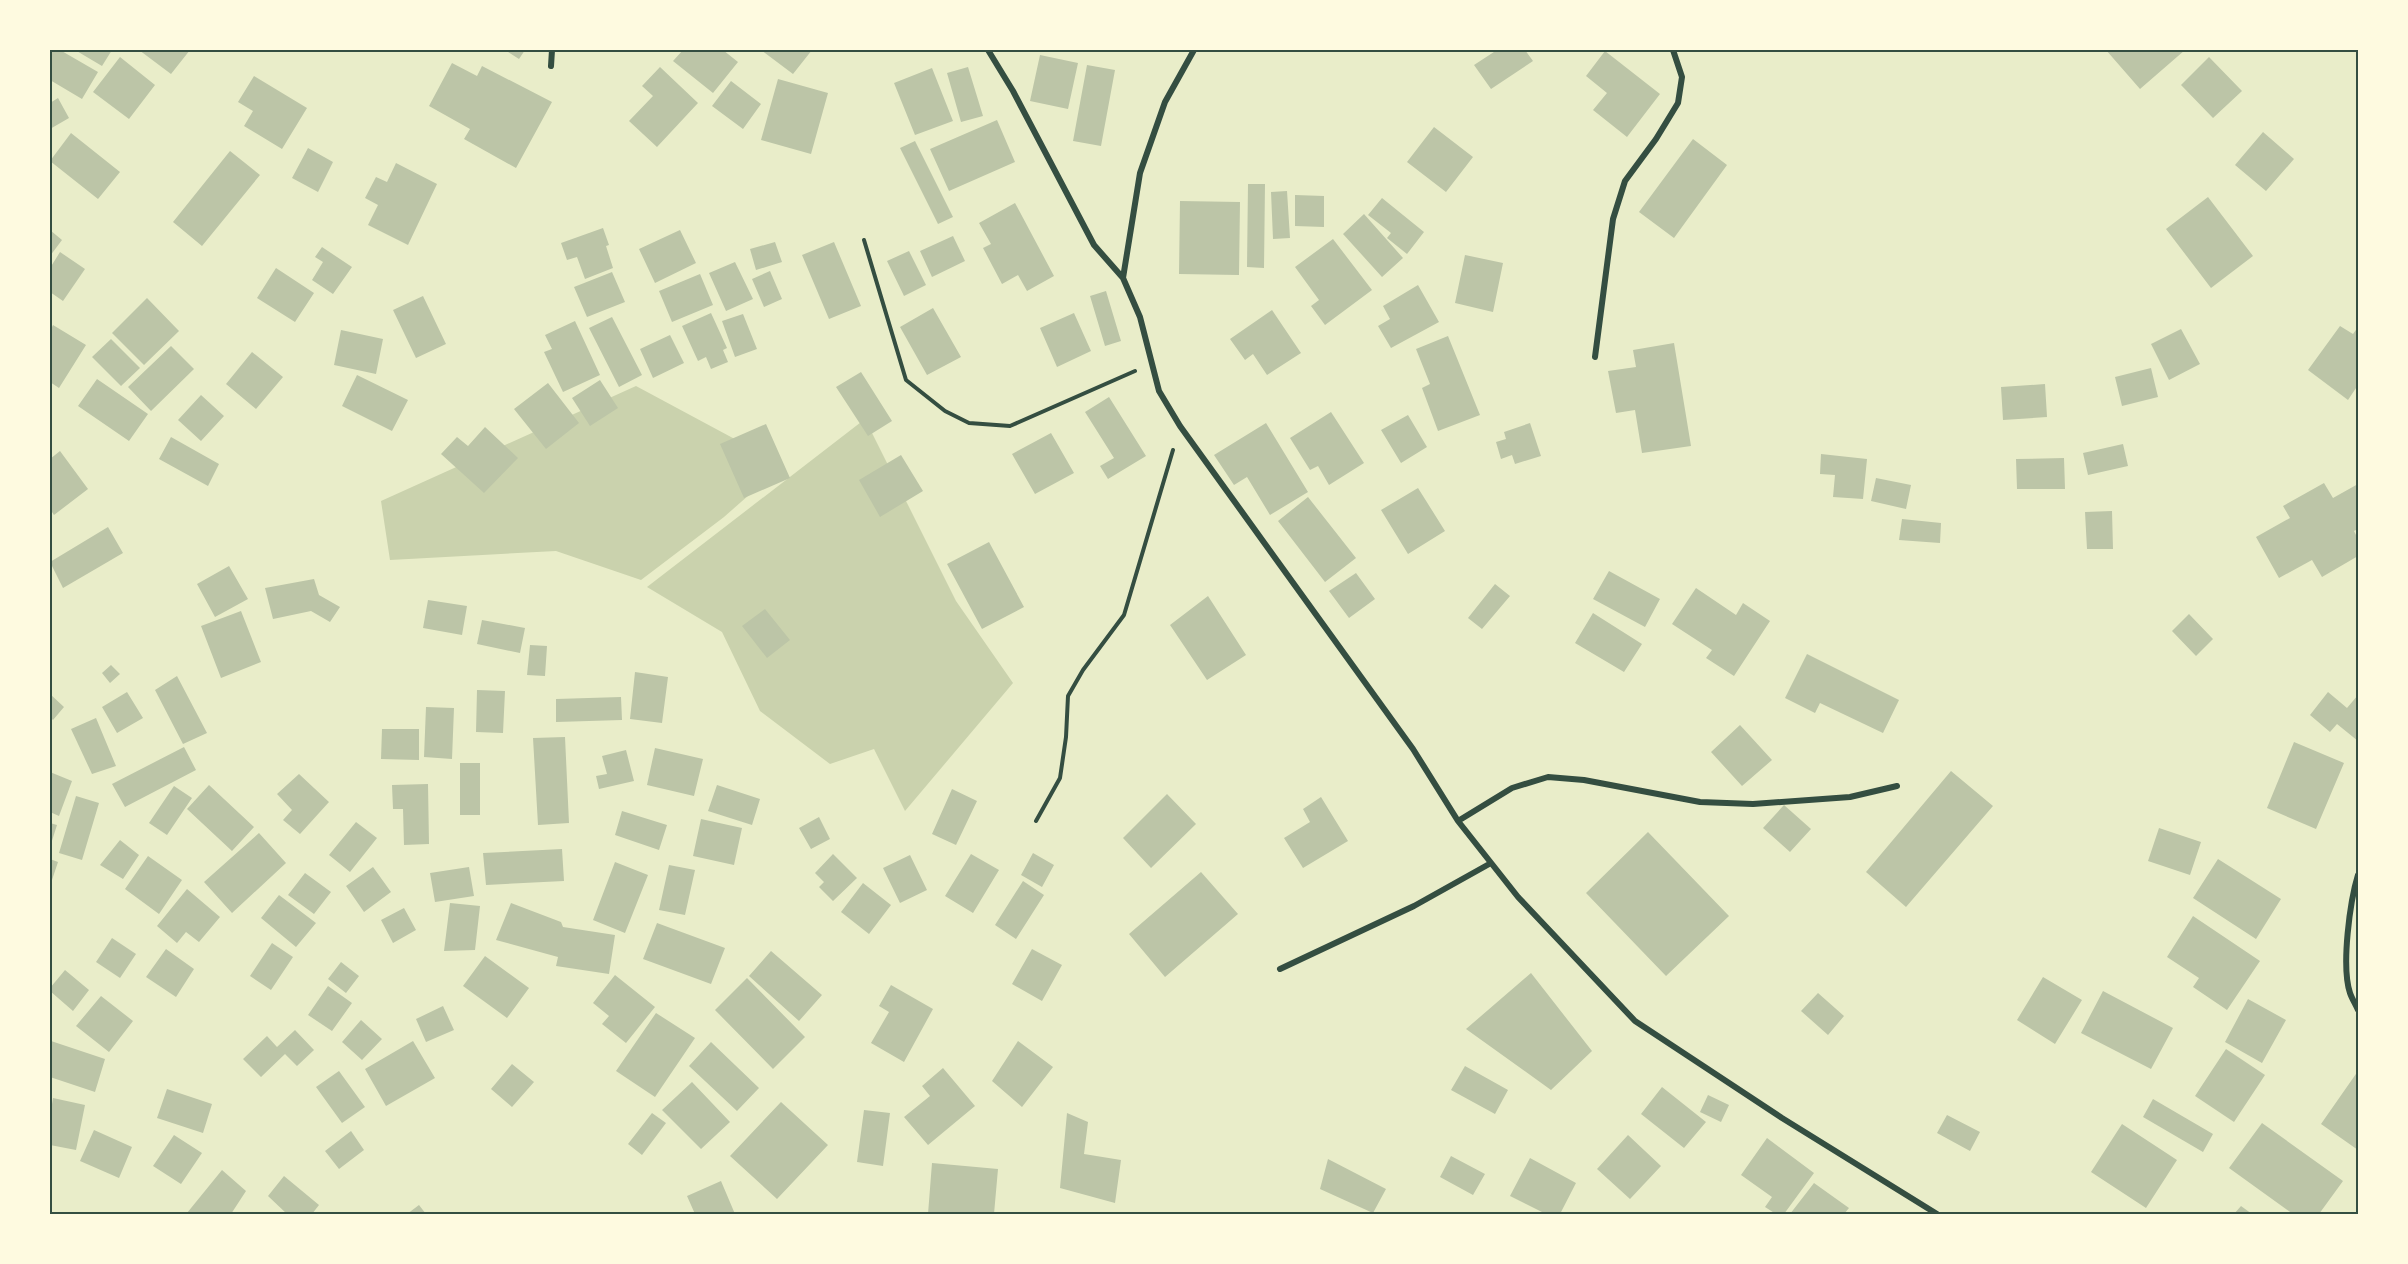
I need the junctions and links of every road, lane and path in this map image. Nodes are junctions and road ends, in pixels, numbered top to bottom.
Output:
1 (552, 50) edge
2 (988, 50) edge
3 (1194, 50) edge
4 (1673, 50) edge
5 (551, 66) dead end
6 (864, 240) dead end
7 (1123, 278) junction
8 (1594, 357) dead end
9 (1152, 363) junction
10 (1180, 426) junction
11 (1897, 786) dead end
12 (1036, 821) dead end
13 (1458, 821) junction
14 (1491, 863) junction
15 (2358, 874) edge
16 (1280, 969) dead end
17 (2358, 1010) edge
18 (1937, 1215) edge

1 - 5 street
2 - 7 street
3 - 7 street
4 - 8 street
6 - 9 path
7 - 9 street
9 - 10 street
10 - 12 path
10 - 13 street
11 - 13 street
13 - 14 street
14 - 16 street
14 - 18 street
15 - 17 street

